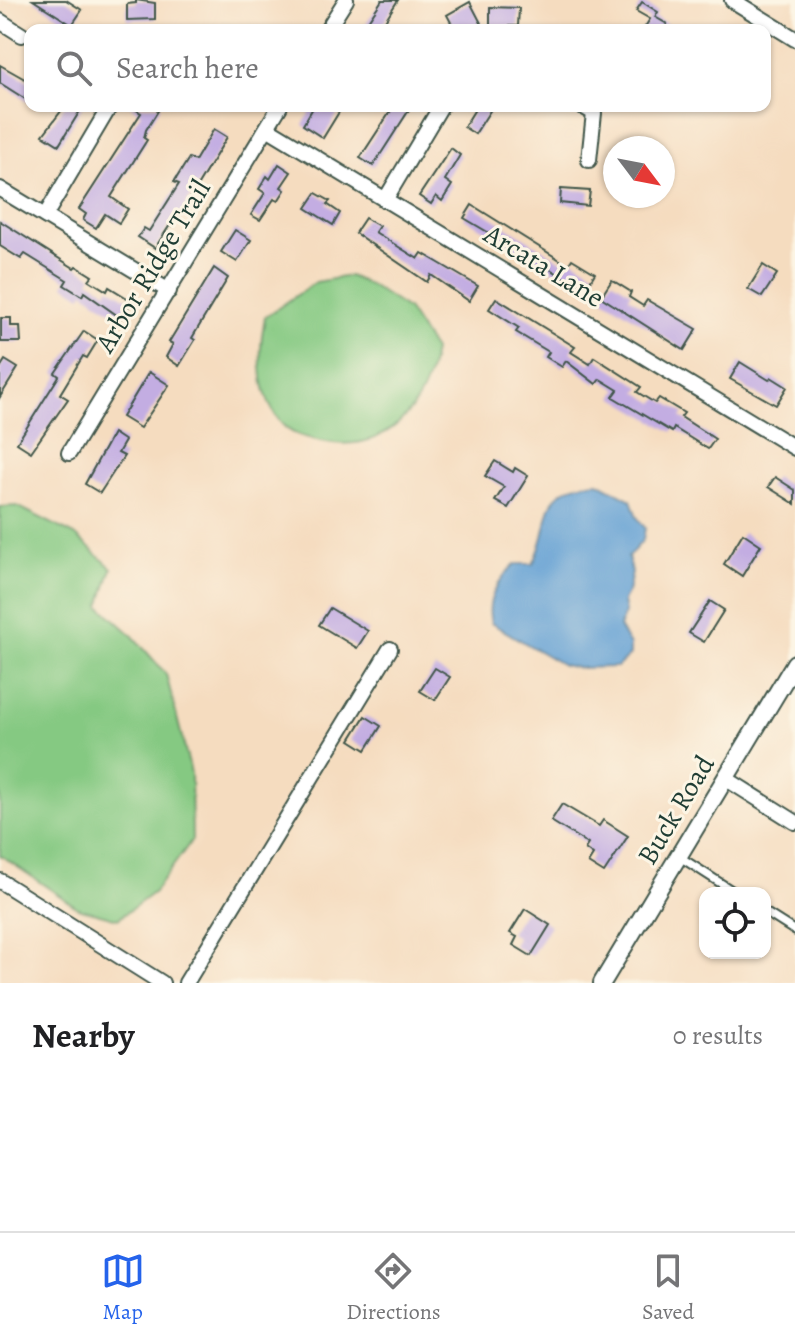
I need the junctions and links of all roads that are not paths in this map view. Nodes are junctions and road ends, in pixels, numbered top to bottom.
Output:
1 (346, 0) edge
2 (732, 0) edge
3 (0, 21) edge
4 (331, 24) edge
5 (771, 24) edge
6 (771, 24) edge
7 (22, 35) dead end
8 (795, 39) edge
9 (106, 112) edge
10 (276, 112) edge
11 (437, 112) edge
12 (592, 112) edge
13 (267, 128) junction
14 (589, 160) dead end
15 (0, 189) edge
16 (385, 200) junction
17 (45, 216) junction
18 (169, 291) junction
19 (795, 448) edge
20 (69, 453) dead end
21 (390, 649) dead end
22 (795, 663) edge
23 (725, 778) junction
24 (795, 822) edge
25 (678, 856) junction
26 (0, 881) edge
27 (727, 887) edge
28 (771, 916) edge
29 (795, 931) edge
30 (162, 983) edge
31 (186, 983) edge
32 (602, 983) edge

1 - 4 street
2 - 6 street
3 - 7 street
5 - 8 street
9 - 17 street
10 - 13 street, Arbor Ridge Trail
11 - 16 street
12 - 14 street
13 - 16 street, Arcata Lane
13 - 18 street, Arbor Ridge Trail
15 - 17 street
16 - 19 street, Arcata Lane
17 - 18 street
18 - 20 street, Arbor Ridge Trail
21 - 31 street
22 - 23 street, Buck Road
23 - 24 street
23 - 25 street, Buck Road
25 - 27 lane
25 - 32 street, Buck Road
26 - 30 street
28 - 29 lane

